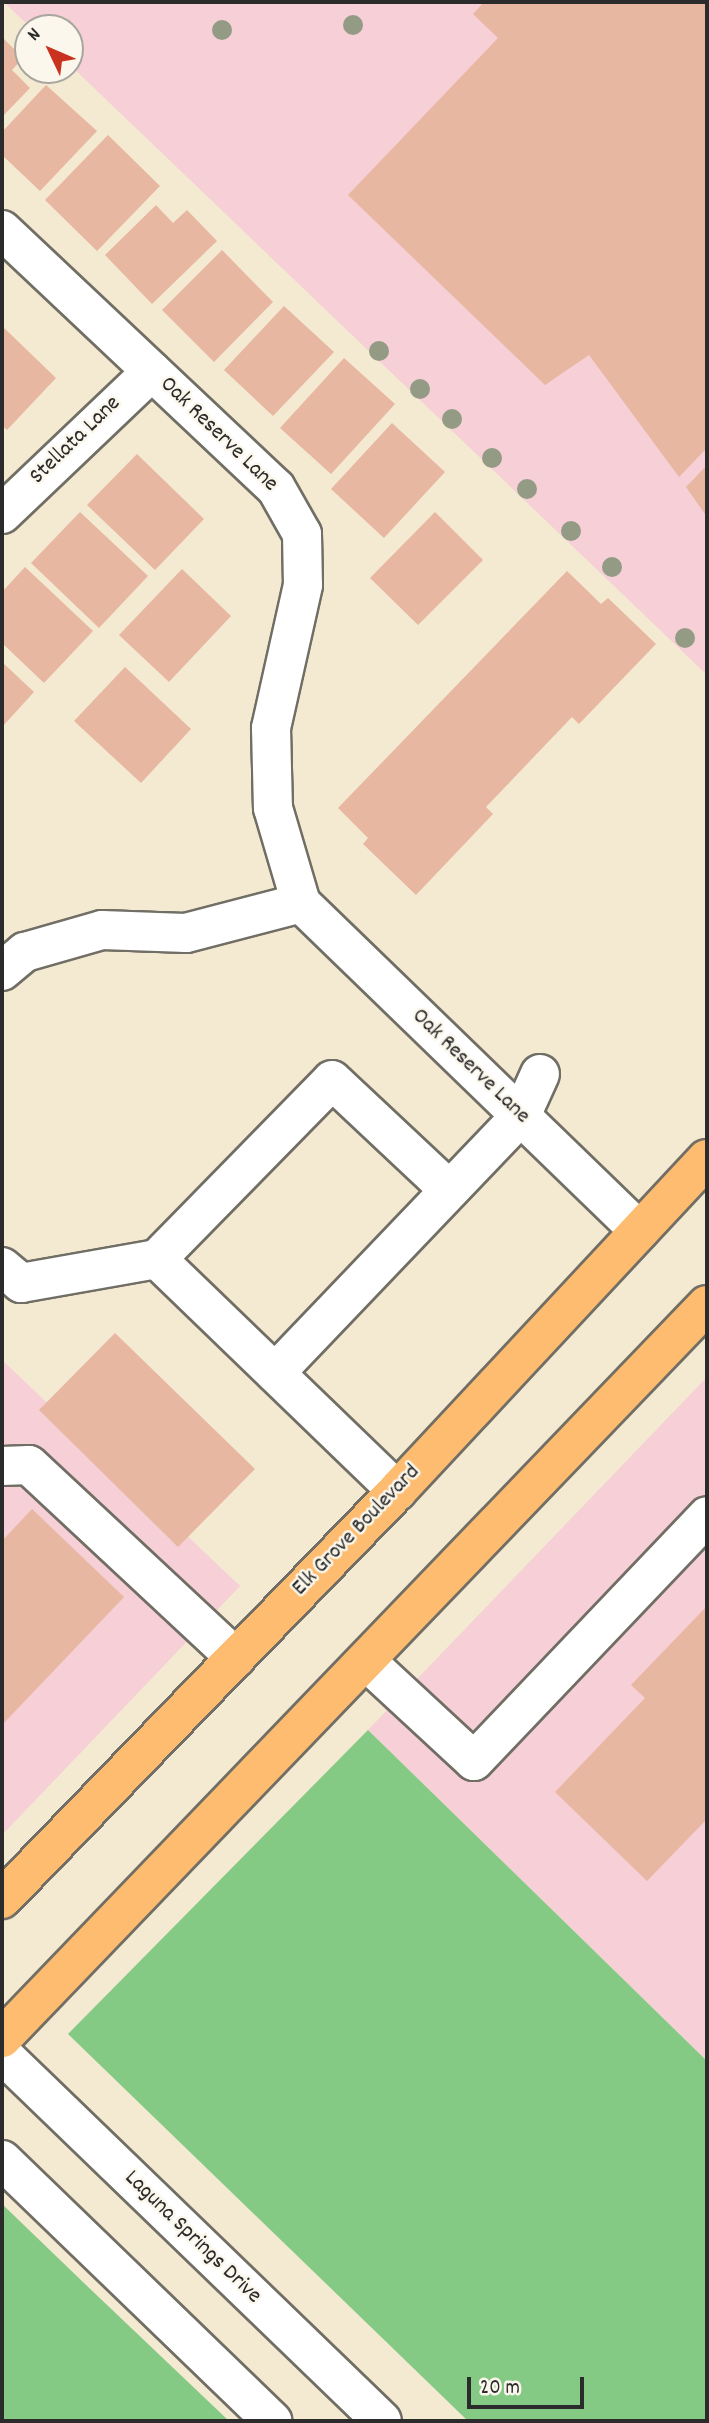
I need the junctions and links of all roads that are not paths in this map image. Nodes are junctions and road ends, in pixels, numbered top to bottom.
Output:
1 (2, 230) edge
2 (152, 370) junction
3 (2, 514) edge
4 (301, 903) junction
5 (2, 971) edge
6 (540, 1074) dead end
7 (521, 1116) junction
8 (707, 1159) edge
9 (449, 1190) junction
10 (639, 1231) junction
11 (157, 1259) junction
12 (2, 1267) edge
13 (707, 1305) edge
14 (275, 1373) junction
15 (2, 1466) edge
16 (397, 1490) junction
17 (707, 1516) edge
18 (236, 1658) junction
19 (366, 1661) junction
20 (2, 1899) edge
21 (2, 2038) edge
22 (2, 2054) edge
23 (2, 2160) edge
24 (272, 2421) edge
25 (382, 2421) edge

1 - 2 street, Oak Reserve Lane
2 - 3 street, Stellata Lane
2 - 4 street, Oak Reserve Lane
4 - 5 street
4 - 7 street, Oak Reserve Lane
6 - 7 street
7 - 9 street
7 - 10 street, Oak Reserve Lane
8 - 10 main road, Elk Grove Boulevard
9 - 11 street
9 - 14 street
10 - 16 main road, Elk Grove Boulevard
11 - 12 street
11 - 14 street
13 - 19 main road
14 - 16 street
15 - 18 street
16 - 18 main road, Elk Grove Boulevard
17 - 19 street
18 - 20 main road, Elk Grove Boulevard
19 - 21 main road
22 - 25 street, Laguna Springs Drive
23 - 24 street

